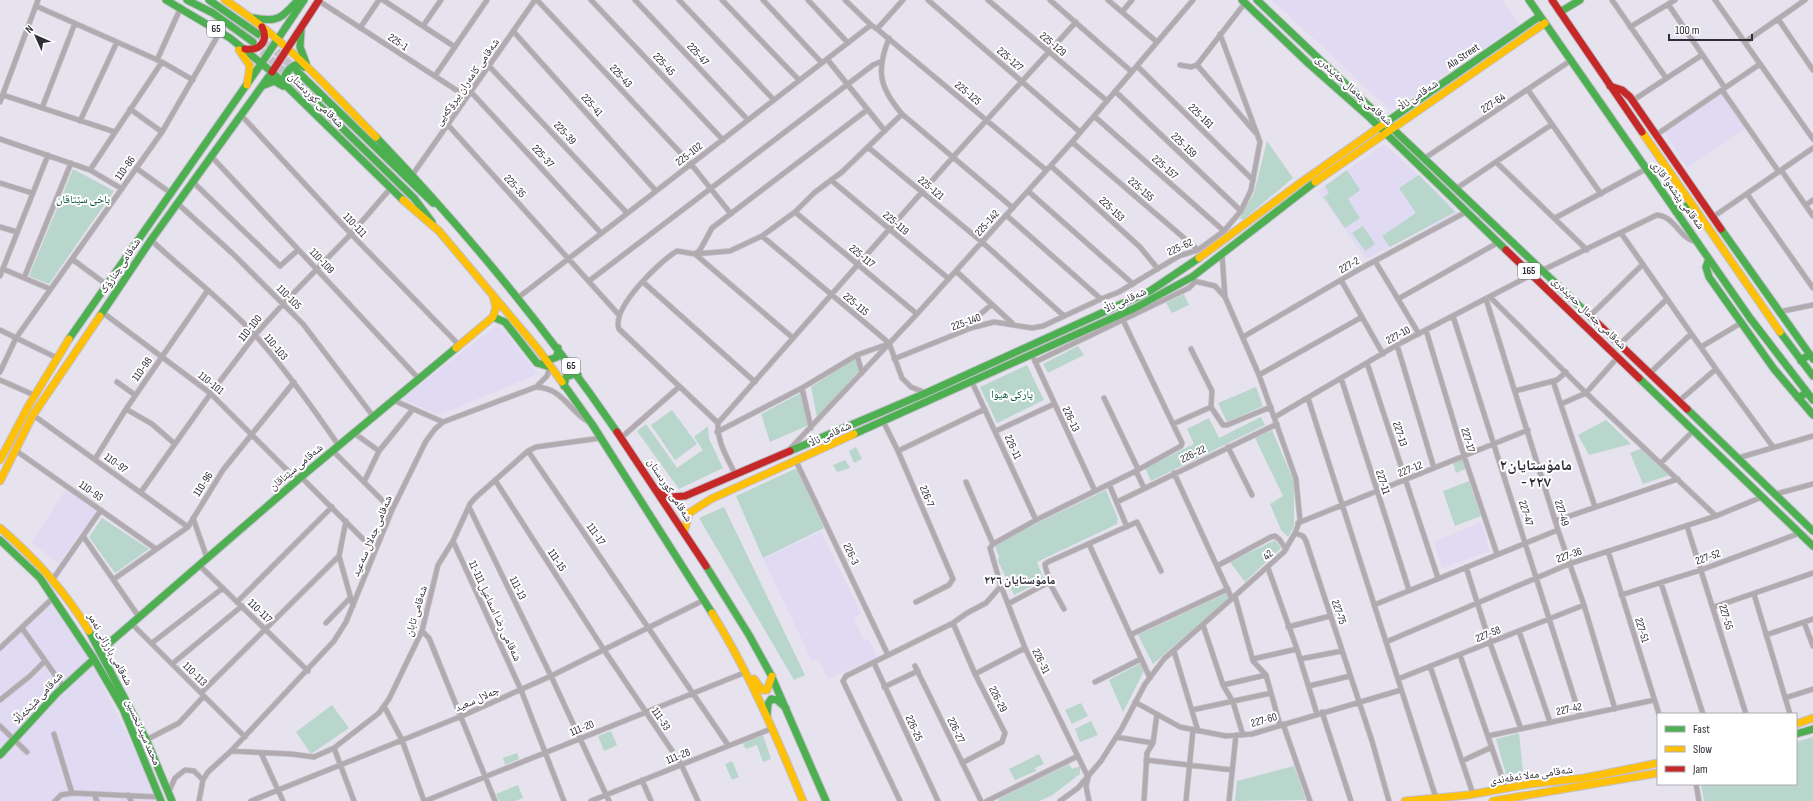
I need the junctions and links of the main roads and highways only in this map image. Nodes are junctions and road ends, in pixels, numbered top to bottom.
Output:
1 (166, 0) edge
2 (187, 0) edge
3 (209, 0) edge
4 (226, 0) edge
5 (298, 0) edge
6 (304, 0) edge
7 (1257, 0) edge
8 (1529, 0) edge
9 (1552, 0) edge
10 (1580, 0) edge
11 (319, 1) edge
12 (1244, 1) edge
13 (235, 2) edge
14 (1560, 12) junction
15 (1540, 16) junction
16 (308, 18) junction
17 (254, 19) junction
18 (1545, 23) junction
19 (222, 33) junction
20 (258, 34) tunnel mouth
21 (278, 39) junction
22 (253, 42) tunnel mouth
23 (287, 48) junction
24 (245, 49) junction
25 (262, 64) junction
26 (297, 71) tunnel mouth
27 (272, 72) junction
28 (312, 72) junction
29 (290, 77) tunnel mouth
30 (283, 84) junction
31 (247, 85) junction
32 (262, 86) junction
33 (1610, 86) junction
34 (289, 89) junction
35 (1389, 124) junction
36 (1378, 127) junction
37 (1384, 132) junction
38 (1690, 204) junction
39 (1676, 212) junction
40 (451, 218) junction
41 (439, 231) junction
42 (1709, 259) junction
43 (493, 296) junction
44 (493, 317) junction
45 (1605, 330) junction
46 (1598, 337) junction
47 (558, 348) junction
48 (1812, 355) edge
49 (545, 359) junction
50 (1801, 361) junction
51 (550, 367) junction
52 (979, 368) junction
53 (578, 375) junction
54 (1813, 376) edge
55 (984, 377) junction
56 (564, 386) junction
57 (1806, 393) junction
58 (1798, 398) junction
59 (1813, 400) edge
60 (1813, 415) edge
61 (866, 418) junction
62 (870, 427) junction
63 (0, 460) edge
64 (0, 481) edge
65 (658, 492) junction
66 (0, 528) edge
67 (1813, 531) edge
68 (684, 532) junction
69 (0, 540) edge
70 (1812, 543) edge
71 (730, 642) junction
72 (100, 651) junction
73 (94, 660) junction
74 (772, 676) junction
75 (788, 710) junction
76 (767, 716) junction
77 (1813, 718) edge
78 (1797, 724) edge
79 (1813, 728) edge
80 (1797, 734) edge
81 (0, 755) edge
82 (1657, 763) edge
83 (1657, 773) edge
84 (1584, 778) junction
85 (1584, 787) junction
86 (1532, 798) edge
87 (160, 799) edge
88 (826, 800) edge
89 (172, 801) edge
90 (803, 801) edge
91 (1406, 801) edge
92 (1493, 801) edge

1 - 19 main road, شەقامی کوردستان / 65
2 - 22 main road, 65
3 - 20 main road, 65
4 - 13 main road, شەقامی کوردستان / 65
5 - 17 main road
6 - 21 main road, شەقامی چنارۆک
7 - 35 main road, شەقامی جەمال حەیدەری / 165
8 - 15 main road, شەقامی پێشەوا قازی
9 - 14 main road, شەقامی پێشەوا قازی
10 - 14 main road
11 - 16 main road
12 - 36 main road, شەقامی جەمال حەیدەری / 165
13 - 17 main road, شەقامی کوردستان / 65
14 - 33 main road, شەقامی پێشەوا قازی
15 - 18 main road, شەقامی پێشەوا قازی
15 - 35 main road, Ala Street
16 - 23 main road, شەقامی چنارۆک
16 - 28 main road
17 - 21 main road, شەقامی کوردستان / 65
17 - 24 main road
18 - 35 main road, شه‌قامی ئاڵا
18 - 39 main road, شەقامی پێشەوا قازی
19 - 24 main road, شەقامی کوردستان / 65
19 - 31 main road
21 - 23 main road, شەقامی کوردستان / 65
21 - 25 main road, شەقامی چنارۆک
23 - 27 main road, شەقامی چنارۆک
23 - 28 main road, شەقامی کوردستان / 65
24 - 25 main road, شەقامی کوردستان / 65
25 - 27 main road, شەقامی کوردستان / 65
25 - 31 main road, شەقامی چنارۆک
26 - 40 main road, شەقامی کوردستان / 65
27 - 30 main road, شەقامی کوردستان / 65
27 - 32 main road, شەقامی چنارۆک
28 - 30 main road
28 - 40 main road, شەقامی کوردستان / 65
29 - 41 main road, شەقامی کوردستان / 65
30 - 34 main road, شەقامی کوردستان / 65
31 - 63 main road, شەقامی چنارۆک
32 - 34 main road
32 - 64 main road, شەقامی چنارۆک
33 - 38 main road, شەقامی پێشەوا قازی
33 - 48 main road
34 - 41 main road, شەقامی کوردستان / 65
35 - 36 main road, Ala Street
35 - 37 main road, شه‌قامی ئاڵا
35 - 45 main road, شەقامی جەمال حەیدەری / 165
36 - 37 main road, شەقامی جەمال حەیدەری / 165
36 - 52 main road, شه‌قامی ئاڵا
37 - 46 main road, شەقامی جەمال حەیدەری / 165
37 - 55 main road, شه‌قامی ئاڵا
38 - 39 main road
38 - 50 main road, شەقامی پێشەوا قازی
39 - 42 main road, شەقامی پێشەوا قازی
40 - 47 main road, شەقامی کوردستان / 65
41 - 43 main road, شەقامی کوردستان / 65
42 - 57 main road, شەقامی پێشەوا قازی
42 - 58 main road
43 - 44 main road
43 - 49 main road, شەقامی کوردستان / 65
44 - 51 main road
44 - 72 main road, شەقامی سێتاقان
45 - 46 main road
45 - 67 main road, شەقامی جەمال حەیدەری / 165
46 - 70 main road, شەقامی جەمال حەیدەری / 165
47 - 49 main road
47 - 53 main road, شەقامی کوردستان / 65
48 - 50 main road
49 - 51 main road, شەقامی کوردستان / 65
50 - 54 main road, شەقامی پێشەوا قازی
51 - 56 main road, شەقامی کوردستان / 65
52 - 55 main road
52 - 61 main road, شه‌قامی ئاڵا
53 - 56 main road
53 - 65 main road, شەقامی کوردستان / 65
55 - 62 main road, شه‌قامی ئاڵا
56 - 71 main road, شەقامی کوردستان / 65
57 - 58 main road
57 - 59 main road, شەقامی پێشەوا قازی
58 - 60 main road
61 - 62 main road
61 - 65 main road, شه‌قامی ئاڵا
62 - 68 main road, شه‌قامی ئاڵا
65 - 68 main road, شەقامی کوردستان / 65
66 - 72 main road, شەقامی بارزانی نەمر
68 - 74 main road, شەقامی کوردستان / 65
69 - 73 main road, محمد سید تحسین
71 - 74 main road
71 - 76 main road, شەقامی کوردستان / 65
72 - 89 main road, شەقامی بارزانی نەمر
73 - 81 main road, شەقامی شێخەڵڵا
73 - 87 main road, محمد سید تحسین
74 - 75 main road, شەقامی کوردستان / 65
75 - 76 main road
75 - 88 main road, شەقامی کوردستان / 65
76 - 90 main road, شەقامی کوردستان / 65
77 - 78 main road
79 - 80 main road
82 - 84 main road, شەقامی مەلا ئەفەندی
83 - 85 main road, شەقامی مەلا ئەفەندی
84 - 85 main road
84 - 91 main road, شەقامی مەلا ئەفەندی
85 - 86 main road, شەقامی مەلا ئەفەندی
86 - 92 main road, شەقامی مەلا ئەفەندی

